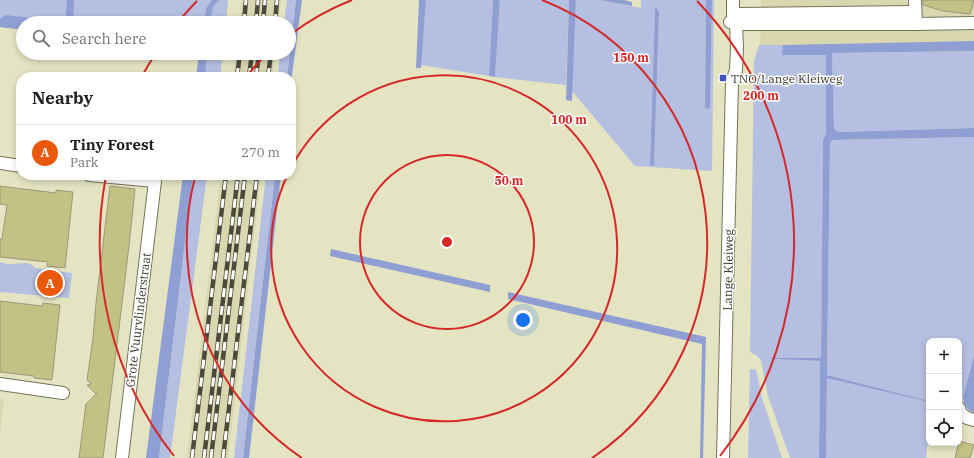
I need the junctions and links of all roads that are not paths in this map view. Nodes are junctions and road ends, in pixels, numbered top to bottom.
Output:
1 (733, 0) edge
2 (915, 12) edge
3 (732, 20) junction
4 (974, 23) edge
5 (0, 163) edge
6 (16, 165) edge
7 (136, 180) edge
8 (0, 384) edge
9 (60, 392) dead end
10 (960, 410) edge
11 (974, 420) edge
12 (122, 458) edge
13 (723, 458) edge

1 - 3 street, Lange Kleiweg
2 - 3 street
2 - 4 street
3 - 13 street, Lange Kleiweg
5 - 6 street
7 - 12 street, Grote Vuurvlinderstraat
8 - 9 street
10 - 11 street

